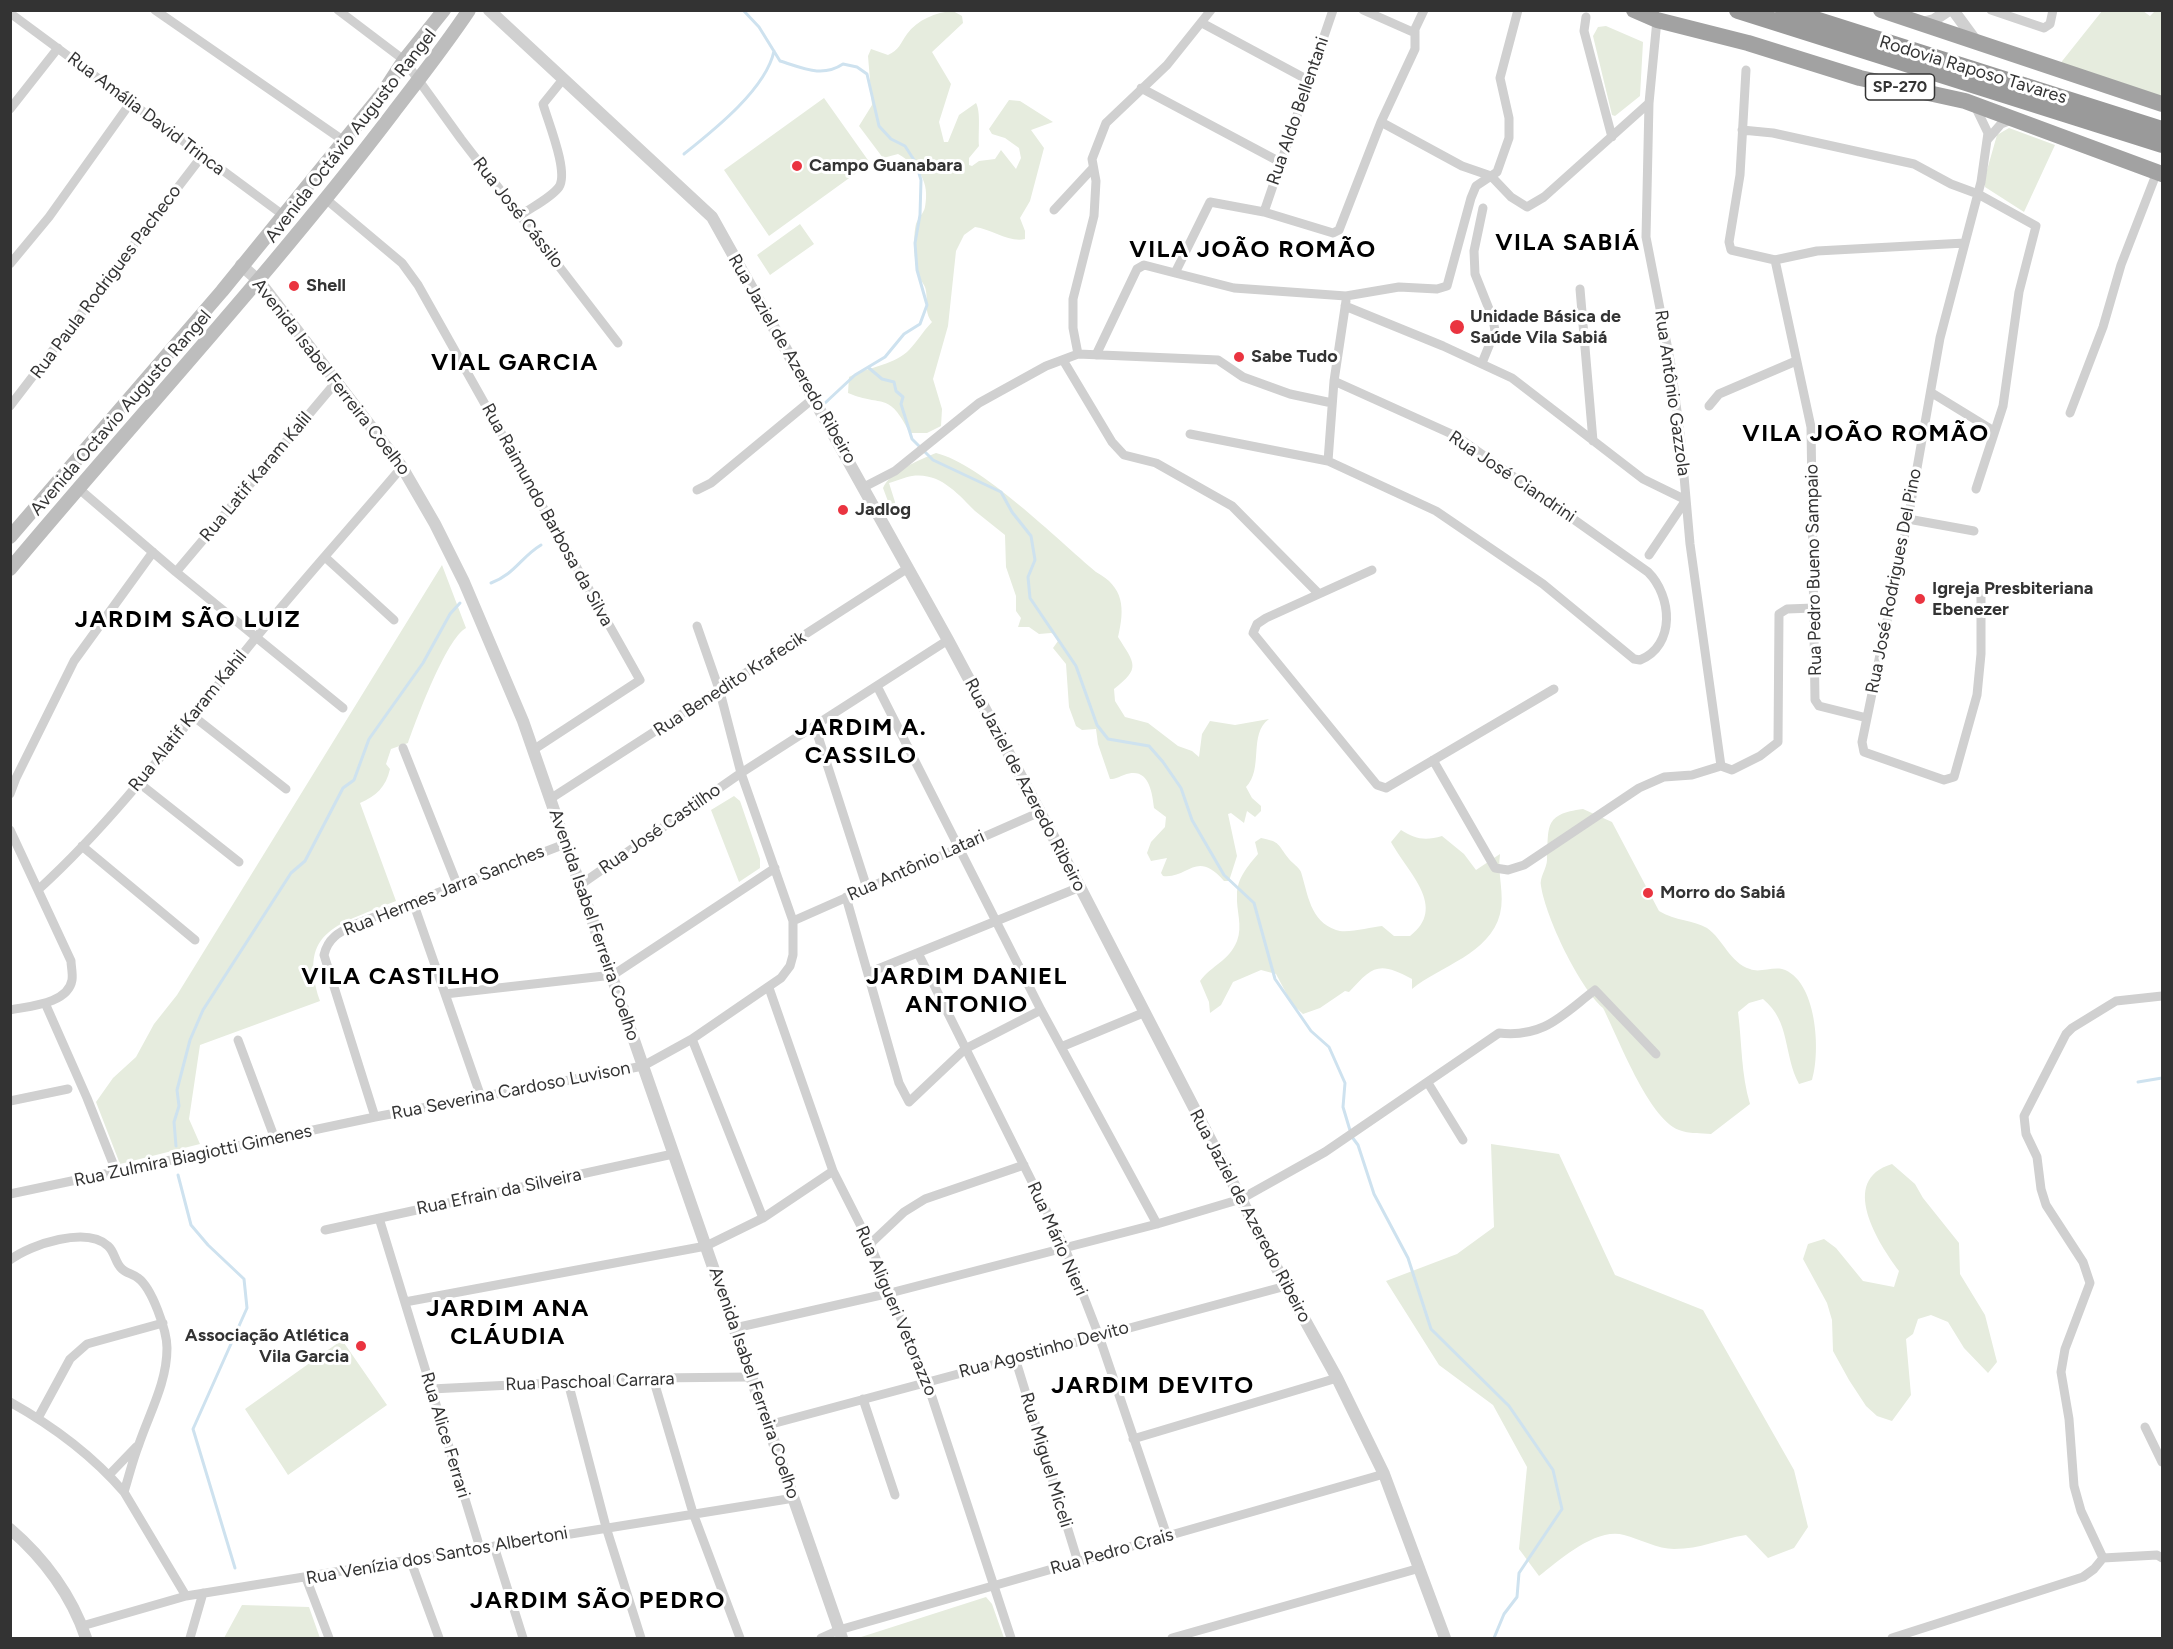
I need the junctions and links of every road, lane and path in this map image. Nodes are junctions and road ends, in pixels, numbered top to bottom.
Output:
1 (155, 10) edge
2 (176, 10) edge
3 (338, 10) edge
4 (444, 10) edge
5 (469, 10) edge
6 (489, 10) edge
7 (1211, 10) edge
8 (1333, 10) edge
9 (1363, 10) edge
10 (1424, 10) edge
11 (1518, 10) edge
12 (1634, 10) edge
13 (1738, 10) edge
14 (1784, 10) edge
15 (1881, 10) edge
16 (1951, 10) edge
17 (1992, 10) edge
18 (2053, 10) edge
19 (10, 13) edge
20 (1586, 17) dead end
21 (169, 20) junction
22 (1657, 20) junction
23 (1202, 22) junction
24 (1922, 23) junction
25 (1415, 33) junction
26 (1976, 41) junction
27 (58, 48) junction
28 (404, 60) junction
29 (1746, 70) dead end
30 (564, 78) junction
31 (420, 80) junction
32 (1308, 80) junction
33 (1141, 88) junction
34 (382, 94) junction
35 (131, 102) junction
36 (1649, 103) junction
37 (1974, 104) junction
38 (2163, 104) edge
39 (10, 109) edge
40 (395, 110) junction
41 (2019, 121) junction
42 (1381, 122) junction
43 (1742, 130) junction
44 (2163, 130) edge
45 (1612, 136) junction
46 (1988, 139) junction
47 (344, 141) junction
48 (2163, 144) edge
49 (202, 156) junction
50 (1280, 162) junction
51 (1092, 170) junction
52 (2160, 173) edge
53 (1491, 176) junction
54 (1978, 194) junction
55 (327, 200) junction
56 (1483, 208) dead end
57 (1054, 210) dead end
58 (1264, 212) junction
59 (283, 215) junction
60 (520, 215) junction
61 (1965, 243) junction
62 (1775, 260) junction
63 (10, 264) edge
64 (241, 265) junction
65 (1175, 273) junction
66 (259, 281) junction
67 (1580, 289) dead end
68 (1346, 301) junction
69 (618, 343) dead end
70 (1078, 354) junction
71 (1096, 355) junction
72 (1063, 360) junction
73 (1796, 361) junction
74 (1482, 363) junction
75 (337, 381) junction
76 (1334, 381) junction
77 (1932, 393) junction
78 (814, 397) junction
79 (1332, 404) junction
80 (10, 406) edge
81 (1708, 406) dead end
82 (2070, 413) dead end
83 (1994, 430) junction
84 (1190, 434) dead end
85 (1593, 441) junction
86 (1328, 461) junction
87 (402, 467) junction
88 (864, 487) junction
89 (78, 488) junction
90 (1976, 489) dead end
91 (697, 490) dead end
92 (1686, 500) junction
93 (1908, 519) junction
94 (17, 520) edge
95 (1974, 531) dead end
96 (10, 537) edge
97 (153, 552) junction
98 (1649, 555) junction
99 (326, 558) junction
100 (1636, 564) junction
101 (10, 568) edge
102 (908, 568) junction
103 (1372, 570) dead end
104 (176, 572) junction
105 (1648, 572) junction
106 (1317, 593) junction
107 (1981, 594) dead end
108 (1814, 608) junction
109 (394, 620) dead end
110 (697, 626) dead end
111 (256, 638) junction
112 (948, 640) junction
113 (877, 686) junction
114 (1554, 689) dead end
115 (720, 692) junction
116 (343, 708) dead end
117 (193, 716) junction
118 (1867, 718) junction
119 (815, 727) junction
120 (403, 748) dead end
121 (533, 750) junction
122 (1434, 760) junction
123 (1721, 766) junction
124 (741, 773) junction
125 (139, 783) junction
126 (286, 789) dead end
127 (10, 794) edge
128 (550, 799) junction
129 (1040, 812) junction
130 (10, 830) edge
131 (565, 844) junction
132 (82, 846) junction
133 (958, 848) junction
134 (239, 862) dead end
135 (775, 868) junction
136 (457, 884) junction
137 (580, 885) junction
138 (1080, 887) junction
139 (867, 888) junction
140 (39, 889) junction
141 (846, 897) junction
142 (413, 902) junction
143 (793, 921) junction
144 (995, 922) junction
145 (195, 940) dead end
146 (918, 953) junction
147 (868, 973) junction
148 (613, 975) junction
149 (768, 988) junction
150 (445, 994) junction
151 (2163, 996) edge
152 (45, 1003) junction
153 (1041, 1010) junction
154 (10, 1011) edge
155 (1143, 1013) junction
156 (692, 1039) junction
157 (238, 1040) dead end
158 (1061, 1047) junction
159 (965, 1049) junction
160 (1656, 1054) dead end
161 (643, 1066) junction
162 (1428, 1083) junction
163 (68, 1089) dead end
164 (481, 1097) junction
165 (10, 1101) edge
166 (375, 1117) junction
167 (275, 1139) junction
168 (1463, 1140) dead end
169 (673, 1154) junction
170 (1024, 1165) junction
171 (116, 1171) junction
172 (833, 1171) junction
173 (10, 1194) edge
174 (1241, 1198) junction
175 (379, 1218) junction
176 (763, 1218) junction
177 (1157, 1224) junction
178 (326, 1230) dead end
179 (870, 1244) junction
180 (706, 1246) junction
181 (1065, 1248) junction
182 (10, 1260) edge
183 (1286, 1286) junction
184 (890, 1293) junction
185 (405, 1302) junction
186 (163, 1323) junction
187 (735, 1328) junction
188 (1099, 1336) junction
189 (1015, 1358) junction
190 (750, 1377) junction
191 (653, 1378) junction
192 (1337, 1378) junction
193 (568, 1382) junction
194 (927, 1382) junction
195 (431, 1389) junction
196 (863, 1399) junction
197 (10, 1402) edge
198 (38, 1418) junction
199 (768, 1425) junction
200 (2145, 1427) dead end
201 (1133, 1438) junction
202 (138, 1446) junction
203 (2163, 1462) edge
204 (1384, 1474) junction
205 (109, 1475) junction
206 (124, 1492) junction
207 (895, 1495) dead end
208 (794, 1498) junction
209 (693, 1513) junction
210 (606, 1527) junction
211 (10, 1528) edge
212 (1167, 1536) junction
213 (494, 1546) junction
214 (480, 1548) junction
215 (2103, 1558) junction
216 (2163, 1558) edge
217 (410, 1559) junction
218 (1078, 1562) junction
219 (1420, 1568) junction
220 (306, 1578) junction
221 (995, 1587) junction
222 (203, 1593) junction
223 (186, 1596) junction
224 (84, 1632) edge
225 (841, 1634) edge
226 (190, 1638) edge
227 (329, 1638) edge
228 (439, 1638) edge
229 (523, 1638) edge
230 (641, 1638) edge
231 (740, 1638) edge
232 (821, 1638) edge
233 (1011, 1638) edge
234 (1172, 1638) edge
235 (1446, 1638) edge
236 (1892, 1638) edge

1 - 21 street
2 - 21 street
3 - 28 street, Rua José Cássilo
4 - 28 main road, Avenida Octávio Augusto Rangel
5 - 31 main road, Avenida Octávio Augusto Rangel
6 - 30 street, Rua Jaziel de Azeredo Ribeiro
7 - 23 street
8 - 32 street, Rua Aldo Bellentani
9 - 25 street
10 - 25 street
11 - 53 street
12 - 22 highway, SP-270
13 - 48 highway, Rodovia Raposo Tavares / SP-270
14 - 44 highway, Rodovia Raposo Tavares / SP-270
15 - 24 highway
16 - 24 street
16 - 26 street
17 - 18 street
19 - 27 street, Rua Amália David Trinca
20 - 45 street
21 - 47 street
22 - 36 street, Rua Antônio Gazzola
22 - 37 highway, SP-270
23 - 32 street
23 - 33 street
24 - 26 highway
25 - 42 street
26 - 38 highway
27 - 35 street, Rua Amália David Trinca
27 - 39 street
28 - 31 street, Rua José Cássilo
28 - 34 main road, Avenida Octávio Augusto Rangel
29 - 43 street
30 - 60 street
30 - 78 street, Rua Jaziel de Azeredo Ribeiro
31 - 40 main road, Avenida Octávio Augusto Rangel
31 - 60 street, Rua José Cássilo
32 - 50 street, Rua Aldo Bellentani
33 - 50 street
33 - 51 street
34 - 40 main road
34 - 47 main road, Avenida Octávio Augusto Rangel
35 - 49 street, Rua Amália David Trinca
35 - 63 street
36 - 45 street
36 - 92 street, Rua Antônio Gazzola
37 - 41 highway, SP-270
37 - 46 street
40 - 55 main road, Avenida Octávio Augusto Rangel
41 - 46 street
41 - 52 highway, SP-270
42 - 53 street
42 - 58 street
43 - 54 street
43 - 62 street
45 - 53 street
46 - 54 street, Rua José Rodrigues Del Pino
47 - 59 main road, Avenida Octávio Augusto Rangel
49 - 59 street, Rua Amália David Trinca
49 - 80 street, Rua Paula Rodrigues Pacheco
50 - 58 street, Rua Aldo Bellentani
51 - 57 street
51 - 70 street
52 - 82 street
53 - 68 street
54 - 61 street, Rua José Rodrigues Del Pino
54 - 83 street
55 - 66 main road, Avenida Octávio Augusto Rangel
55 - 121 street, Rua Raimundo Barbosa da Silva
56 - 74 street
58 - 65 street
59 - 64 main road, Avenida Octávio Augusto Rangel
60 - 69 street, Rua José Cássilo
61 - 62 street
61 - 77 street, Rua José Rodrigues Del Pino
62 - 73 street, Rua Pedro Bueno Sampaio
64 - 66 street, Avenida Isabel Ferreira Coelho
64 - 94 main road, Avenida Octavio Augusto Rangel
65 - 68 street
65 - 71 street
66 - 75 street, Avenida Isabel Ferreira Coelho
66 - 89 main road, Avenida Octavio Augusto Rangel
67 - 85 street
68 - 74 street
68 - 76 street
70 - 71 street
70 - 72 street
71 - 79 street
72 - 88 street
72 - 106 street
73 - 81 street
73 - 108 street, Rua Pedro Bueno Sampaio
74 - 85 street
75 - 87 street, Avenida Isabel Ferreira Coelho
75 - 104 street, Rua Latif Karam Kalil
76 - 79 street
76 - 100 street, Rua José Ciandrini
77 - 83 street
77 - 93 street, Rua José Rodrigues Del Pino
78 - 88 street, Rua Jaziel de Azeredo Ribeiro
78 - 91 street
79 - 86 street
83 - 90 street
84 - 86 street
85 - 92 street
86 - 105 street
87 - 99 street, Rua Alatif Karam Kahil
87 - 121 street, Avenida Isabel Ferreira Coelho
88 - 102 street, Rua Jaziel de Azeredo Ribeiro
89 - 97 street
89 - 101 main road, Avenida Octavio Augusto Rangel
92 - 98 street
92 - 123 street, Rua Antônio Gazzola
93 - 95 street
93 - 118 street, Rua José Rodrigues Del Pino
94 - 96 main road, Avenida Octavio Augusto Rangel
97 - 104 street
97 - 127 street
98 - 100 street
98 - 105 street
99 - 109 street
99 - 111 street, Rua Alatif Karam Kahil
100 - 105 street, Rua José Ciandrini
102 - 112 street, Rua Jaziel de Azeredo Ribeiro
102 - 115 street, Rua Benedito Krafecik
103 - 106 street
104 - 111 street
106 - 122 street
107 - 118 street, Rua José Rodrigues Del Pino
108 - 118 street, Rua Pedro Bueno Sampaio
108 - 123 street
110 - 115 street, Rua Severina Cardoso Luvison
111 - 116 street
111 - 117 street, Rua Alatif Karam Kahil
112 - 113 street, Rua José Castilho
112 - 129 street, Rua Jaziel de Azeredo Ribeiro
113 - 119 street, Rua José Castilho
113 - 133 street
114 - 122 street
115 - 124 street, Rua Severina Cardoso Luvison
115 - 128 street, Rua Benedito Krafecik
117 - 125 street, Rua Alatif Karam Kahil
117 - 126 street
119 - 124 street, Rua José Castilho
119 - 139 street
120 - 136 street
121 - 128 street, Avenida Isabel Ferreira Coelho
122 - 123 street
124 - 135 street, Rua Severina Cardoso Luvison
124 - 137 street, Rua José Castilho
125 - 132 street, Rua Alatif Karam Kahil
125 - 134 street
128 - 131 street, Avenida Isabel Ferreira Coelho
129 - 133 street, Rua Antônio Latari
129 - 138 street, Rua Jaziel de Azeredo Ribeiro
130 - 140 street
131 - 136 street, Rua Hermes Jarra Sanches
131 - 137 street, Avenida Isabel Ferreira Coelho
132 - 140 street, Rua Alatif Karam Kahil
132 - 145 street
133 - 139 street, Rua Antônio Latari
133 - 144 street
135 - 143 street, Rua Severina Cardoso Luvison
135 - 148 street
136 - 142 street, Rua Hermes Jarra Sanches
137 - 148 street, Avenida Isabel Ferreira Coelho
138 - 144 street
138 - 155 street, Rua Jaziel de Azeredo Ribeiro
139 - 141 street, Rua Antônio Latari
140 - 152 street
141 - 143 street, Rua Antônio Latari
141 - 147 street
142 - 150 street
142 - 166 street, Rua Hermes Jarra Sanches
143 - 149 street, Rua Severina Cardoso Luvison
144 - 146 street
144 - 153 street
146 - 147 street
146 - 159 street, Rua Mário Nieri
147 - 159 street
148 - 150 street
148 - 161 street, Avenida Isabel Ferreira Coelho
149 - 156 street, Rua Severina Cardoso Luvison
149 - 172 street, Rua Aligueri Vetorazzo
150 - 164 street
151 - 215 street
152 - 154 street
152 - 171 street
153 - 158 street
153 - 159 street
155 - 158 street
155 - 174 street, Rua Jaziel de Azeredo Ribeiro
156 - 161 street, Rua Severina Cardoso Luvison
156 - 176 street
157 - 167 street
158 - 177 street
159 - 170 street, Rua Mário Nieri
160 - 162 street
161 - 164 street, Rua Severina Cardoso Luvison
161 - 169 street, Avenida Isabel Ferreira Coelho
162 - 168 street
162 - 174 street
163 - 165 street
164 - 166 street, Rua Severina Cardoso Luvison
166 - 167 street, Rua Zulmira Biagiotti Gimenes
167 - 171 street, Rua Zulmira Biagiotti Gimenes
169 - 175 street, Rua Efrain da Silveira
169 - 180 street, Avenida Isabel Ferreira Coelho
170 - 179 street
170 - 181 street, Rua Mário Nieri
171 - 173 street, Rua Zulmira Biagiotti Gimenes
172 - 176 street
172 - 179 street, Rua Aligueri Vetorazzo
174 - 177 street
174 - 183 street, Rua Jaziel de Azeredo Ribeiro
175 - 178 street, Rua Efrain da Silveira
175 - 185 street, Rua Alice Ferrari
176 - 180 street
177 - 181 street
179 - 184 street, Rua Aligueri Vetorazzo
180 - 185 street
180 - 187 street, Avenida Isabel Ferreira Coelho
181 - 184 street
181 - 188 street, Rua Mário Nieri
182 - 186 street
183 - 188 street, Rua Agostinho Devito
183 - 192 street, Rua Jaziel de Azeredo Ribeiro
184 - 187 street
184 - 194 street, Rua Aligueri Vetorazzo
185 - 195 street, Rua Alice Ferrari
186 - 198 street
186 - 202 street
187 - 190 street, Avenida Isabel Ferreira Coelho
188 - 189 street, Rua Agostinho Devito
188 - 201 street, Rua Mário Nieri
189 - 194 street, Rua Agostinho Devito
189 - 218 street, Rua Miguel Miceli
190 - 191 street, Rua Paschoal Carrara
190 - 199 street, Avenida Isabel Ferreira Coelho
191 - 193 street, Rua Paschoal Carrara
191 - 209 street
192 - 201 street
192 - 204 street, Rua Jaziel de Azeredo Ribeiro
193 - 195 street, Rua Paschoal Carrara
193 - 210 street
194 - 196 street, Rua Agostinho Devito
194 - 221 street, Rua Aligueri Vetorazzo
195 - 214 street, Rua Alice Ferrari
196 - 199 street, Rua Agostinho Devito
196 - 207 street
197 - 198 street
198 - 205 street
199 - 208 street, Avenida Isabel Ferreira Coelho
200 - 203 street
201 - 212 street, Rua Mário Nieri
202 - 205 street
202 - 206 street
204 - 212 street, Rua Pedro Crais
204 - 219 street, Rua Jaziel de Azeredo Ribeiro
205 - 206 street
206 - 223 street
208 - 209 street, Rua Venízia dos Santos Albertoni
208 - 225 street, Avenida Isabel Ferreira Coelho
209 - 210 street, Rua Venízia dos Santos Albertoni
209 - 231 street
210 - 213 street, Rua Venízia dos Santos Albertoni
210 - 230 street
211 - 224 street
212 - 218 street, Rua Pedro Crais
213 - 214 street, Rua Venízia dos Santos Albertoni
213 - 229 street
214 - 217 street, Rua Venízia dos Santos Albertoni
215 - 216 street
215 - 236 street
217 - 220 street, Rua Venízia dos Santos Albertoni
217 - 228 street
218 - 221 street, Rua Pedro Crais
219 - 234 street
219 - 235 street, Rua Jaziel de Azeredo Ribeiro
220 - 222 street, Rua Venízia dos Santos Albertoni
220 - 227 street
221 - 225 street, Rua Pedro Crais
221 - 233 street, Rua Aligueri Vetorazzo
222 - 223 street, Rua Venízia dos Santos Albertoni
222 - 226 street
223 - 224 street, Rua Venízia dos Santos Albertoni
225 - 232 street, Rua Pedro Crais

